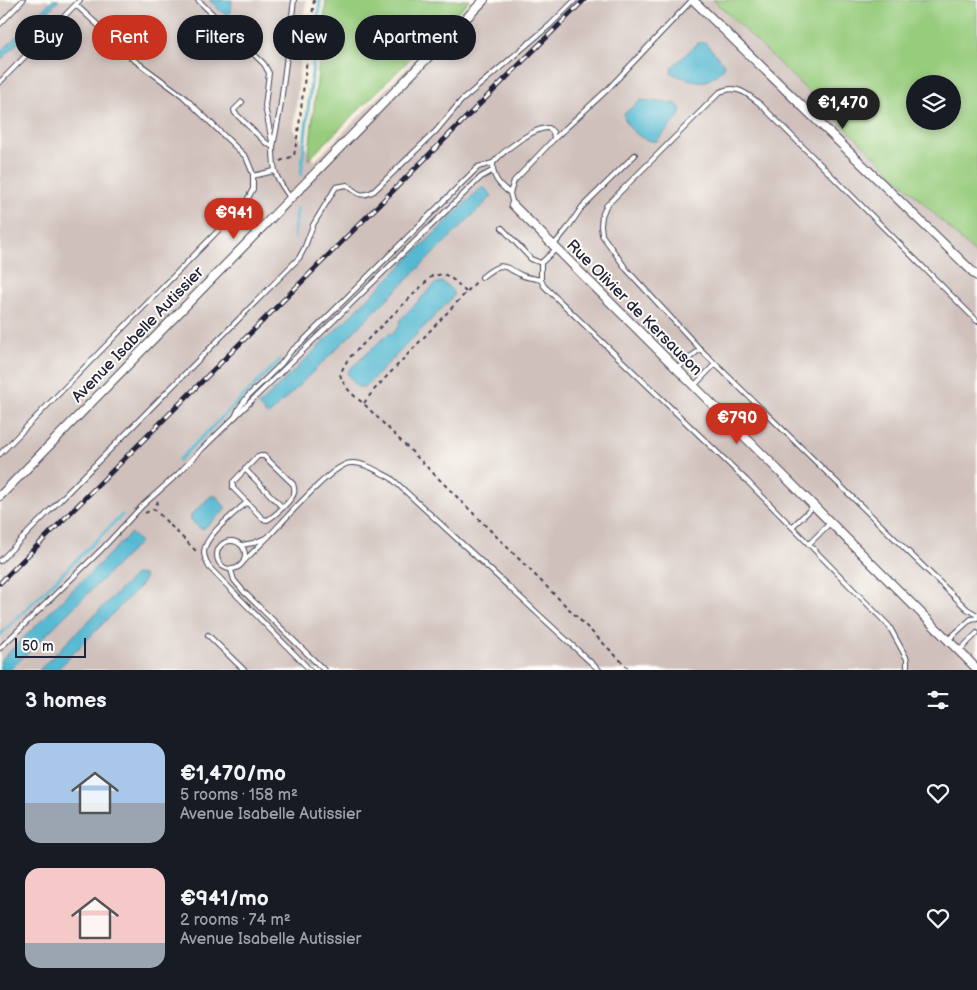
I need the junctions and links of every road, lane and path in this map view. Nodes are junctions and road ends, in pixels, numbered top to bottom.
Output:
1 (23, 0) edge
2 (80, 0) edge
3 (198, 0) edge
4 (294, 0) edge
5 (314, 0) edge
6 (484, 0) edge
7 (575, 0) edge
8 (692, 0) edge
9 (76, 5) junction
10 (0, 24) edge
11 (0, 82) edge
12 (242, 102) dead end
13 (554, 139) junction
14 (273, 146) junction
15 (635, 155) dead end
16 (493, 163) junction
17 (273, 164) junction
18 (274, 171) junction
19 (492, 171) junction
20 (252, 176) junction
21 (510, 193) junction
22 (290, 199) junction
23 (513, 206) joint
24 (502, 228) dead end
25 (555, 248) junction
26 (541, 263) junction
27 (977, 276) edge
28 (482, 277) joint
29 (541, 280) junction
30 (466, 292) junction
31 (977, 322) edge
32 (700, 349) junction
33 (715, 364) junction
34 (676, 369) junction
35 (694, 386) junction
36 (364, 404) junction
37 (233, 420) junction
38 (0, 454) edge
39 (245, 469) junction
40 (155, 494) junction
41 (0, 496) edge
42 (247, 502) junction
43 (814, 506) junction
44 (282, 507) junction
45 (830, 523) junction
46 (792, 527) junction
47 (268, 536) junction
48 (809, 544) junction
49 (242, 545) junction
50 (0, 561) edge
51 (206, 561) junction
52 (244, 561) junction
53 (232, 570) junction
54 (977, 617) edge
55 (977, 634) edge
56 (208, 636) dead end
57 (948, 640) junction
58 (0, 648) edge
59 (959, 651) junction
60 (977, 669) edge
61 (244, 670) edge
62 (310, 670) edge
63 (324, 670) edge
64 (599, 670) edge
65 (630, 670) edge
66 (907, 670) edge

1 - 10 lane
2 - 9 lane
3 - 14 lane
4 - 14 lane
5 - 17 path
6 - 22 street, Avenue Isabelle Autissier
7 - 50 lane
8 - 13 lane
8 - 27 street
9 - 11 lane
9 - 20 lane
12 - 14 lane
13 - 16 lane
13 - 21 lane
14 - 17 lane
15 - 25 lane
16 - 19 lane
16 - 37 lane
17 - 18 lane
18 - 20 lane
18 - 22 lane
19 - 21 lane
19 - 37 lane
20 - 38 lane
21 - 23 lane, Rue Olivier de Kersauson
22 - 41 street, Avenue Isabelle Autissier
23 - 25 street, Rue Olivier de Kersauson
24 - 26 lane
25 - 26 lane
25 - 34 street, Rue Olivier de Kersauson
26 - 29 lane
28 - 29 lane
28 - 30 path
29 - 46 lane
30 - 36 path
30 - 36 path
31 - 32 lane
32 - 33 lane
32 - 34 lane
33 - 35 lane
33 - 54 lane
34 - 35 street, Rue Olivier de Kersauson
35 - 43 street, Rue Olivier de Kersauson
36 - 65 path
37 - 40 lane
39 - 42 lane
39 - 44 lane
39 - 44 lane
40 - 51 path
40 - 58 lane
42 - 44 lane
42 - 51 lane
43 - 45 street, Rue Olivier de Kersauson
43 - 46 lane
45 - 48 lane
45 - 57 street, Rue Olivier de Kersauson
46 - 48 lane
47 - 49 lane
47 - 52 lane
47 - 64 lane
48 - 66 lane
49 - 52 lane
49 - 53 lane
51 - 62 lane
52 - 53 lane
53 - 63 lane
54 - 57 lane
55 - 59 lane
56 - 61 lane
57 - 59 street, Rue Olivier de Kersauson
59 - 60 street, Rue Olivier de Kersauson

